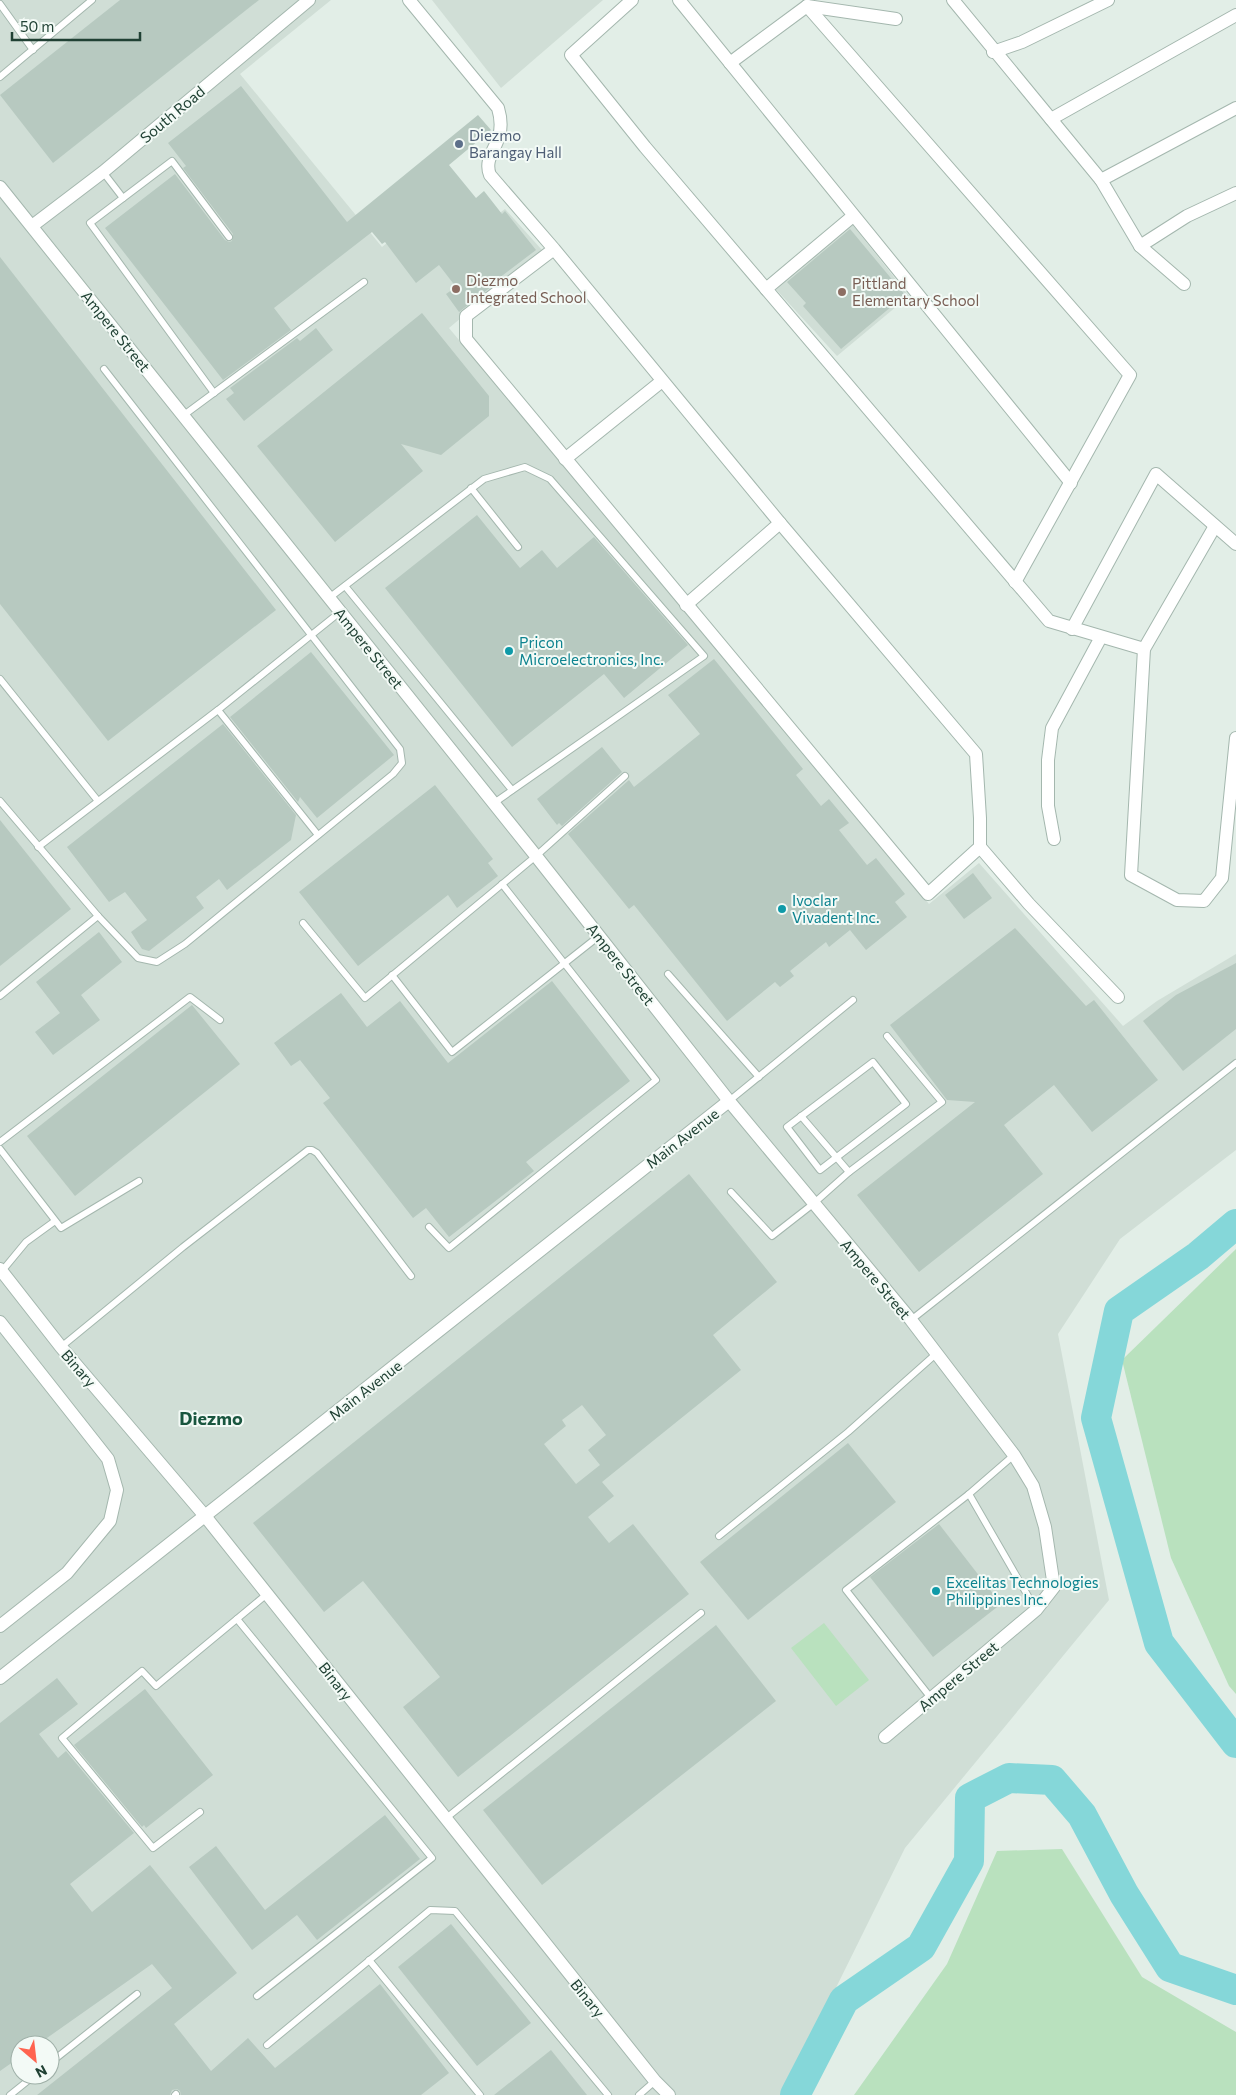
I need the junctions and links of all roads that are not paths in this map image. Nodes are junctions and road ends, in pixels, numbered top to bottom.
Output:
1 (92, 0) edge
2 (309, 0) edge
3 (409, 0) edge
4 (632, 0) edge
5 (679, 0) edge
6 (953, 0) edge
7 (1108, 0) edge
8 (0, 4) edge
9 (807, 6) junction
10 (1236, 15) edge
11 (896, 20) dead end
12 (33, 50) junction
13 (993, 52) junction
14 (730, 63) junction
15 (0, 77) edge
16 (1236, 108) edge
17 (1051, 119) junction
18 (103, 172) junction
19 (1100, 180) junction
20 (0, 187) edge
21 (1236, 193) edge
22 (123, 198) junction
23 (853, 216) junction
24 (32, 226) junction
25 (229, 237) dead end
26 (1140, 246) junction
27 (554, 248) junction
28 (364, 282) dead end
29 (1184, 284) dead end
30 (766, 289) junction
31 (104, 368) dead end
32 (662, 381) junction
33 (214, 393) junction
34 (184, 415) junction
35 (564, 459) junction
36 (1071, 483) junction
37 (471, 488) junction
38 (780, 523) junction
39 (1215, 526) junction
40 (1236, 544) edge
41 (518, 547) dead end
42 (1015, 582) junction
43 (345, 586) junction
44 (329, 598) junction
45 (686, 604) junction
46 (340, 612) junction
47 (1072, 628) junction
48 (310, 636) junction
49 (1101, 637) junction
50 (1144, 649) junction
51 (0, 679) edge
52 (218, 710) junction
53 (1236, 738) edge
54 (625, 776) dead end
55 (512, 790) junction
56 (0, 800) edge
57 (98, 802) junction
58 (494, 803) junction
59 (318, 835) junction
60 (1054, 839) dead end
61 (38, 847) junction
62 (980, 847) junction
63 (536, 856) junction
64 (502, 884) junction
65 (98, 916) junction
66 (303, 924) dead end
67 (599, 936) junction
68 (565, 964) junction
69 (668, 974) dead end
70 (392, 975) junction
71 (0, 996) edge
72 (1118, 997) dead end
73 (853, 1000) dead end
74 (220, 1020) dead end
75 (887, 1036) dead end
76 (1236, 1063) edge
77 (759, 1077) junction
78 (729, 1101) junction
79 (801, 1116) junction
80 (0, 1142) edge
81 (0, 1149) edge
82 (837, 1158) junction
83 (849, 1172) junction
84 (139, 1181) dead end
85 (731, 1192) dead end
86 (813, 1204) junction
87 (55, 1221) junction
88 (428, 1227) dead end
89 (1, 1270) edge
90 (411, 1276) dead end
91 (911, 1320) junction
92 (0, 1322) edge
93 (61, 1347) junction
94 (937, 1353) junction
95 (1014, 1455) junction
96 (969, 1494) junction
97 (205, 1516) junction
98 (719, 1536) dead end
99 (267, 1594) junction
100 (1036, 1610) junction
101 (701, 1613) dead end
102 (237, 1619) junction
103 (0, 1626) edge
104 (0, 1678) edge
105 (930, 1698) junction
106 (885, 1738) dead end
107 (200, 1812) dead end
108 (445, 1819) junction
109 (369, 1960) junction
110 (137, 1994) dead end
111 (257, 1996) dead end
112 (267, 2045) dead end
113 (60, 2055) edge
114 (655, 2082) junction
115 (22, 2085) edge
116 (10, 2095) edge
117 (480, 2095) edge
118 (608, 2095) edge
119 (639, 2095) edge
120 (669, 2095) edge

1 - 12 lane
2 - 18 street, South Road
3 - 27 street
4 - 30 street
5 - 14 street
6 - 13 street
7 - 13 street
8 - 12 lane
9 - 11 street
9 - 14 street
9 - 36 street
10 - 17 street
12 - 15 lane
13 - 17 street
14 - 23 street
16 - 19 street
17 - 19 street
18 - 22 lane
18 - 24 street, South Road
19 - 26 street
20 - 24 street, Ampere Street
21 - 26 street
22 - 25 lane
22 - 33 lane
23 - 30 street
23 - 36 street
24 - 34 street, Ampere Street
26 - 29 street
27 - 32 street
27 - 35 street
28 - 33 lane
30 - 42 street
31 - 48 lane
32 - 35 street
32 - 38 street
33 - 34 lane
34 - 44 street, Ampere Street
35 - 45 street
36 - 42 street
37 - 41 lane
37 - 43 lane
37 - 55 lane
38 - 45 street
38 - 62 street
39 - 40 street
39 - 47 street
39 - 50 street
42 - 47 street
43 - 44 lane
43 - 55 lane
44 - 46 street, Ampere Street
45 - 62 street
46 - 48 lane
46 - 58 street, Ampere Street
47 - 49 street
48 - 52 lane
48 - 59 lane
49 - 50 street
49 - 60 street
50 - 53 street
51 - 57 lane
52 - 57 lane
52 - 59 lane
54 - 63 lane
55 - 58 lane
56 - 61 lane
57 - 61 lane
58 - 63 street, Ampere Street
59 - 65 lane
61 - 65 lane
62 - 72 street
63 - 64 lane
63 - 67 street, Ampere Street
64 - 68 lane
64 - 70 lane
65 - 71 lane
66 - 70 lane
67 - 68 lane
67 - 78 street, Ampere Street
68 - 70 lane
68 - 88 lane
69 - 77 lane
73 - 77 lane
74 - 80 lane
75 - 83 lane
76 - 91 lane
77 - 78 lane
78 - 86 street, Ampere Street
78 - 97 street, Main Avenue
79 - 82 lane
79 - 82 lane
79 - 82 lane
81 - 87 lane
82 - 83 lane
83 - 86 lane
84 - 87 lane
85 - 86 lane
86 - 91 street, Ampere Street
87 - 89 lane
89 - 93 street, Binary
90 - 93 lane
91 - 94 street, Ampere Street
92 - 103 street
93 - 97 street, Binary
94 - 95 street, Ampere Street
94 - 98 lane
95 - 96 lane
95 - 100 street, Ampere Street
96 - 100 lane
96 - 105 lane
97 - 99 street, Binary
97 - 104 street, Main Avenue
99 - 102 lane
99 - 108 street, Binary
100 - 105 street, Ampere Street
101 - 108 lane
102 - 107 lane
102 - 111 lane
105 - 106 street, Ampere Street
108 - 114 street, Binary
109 - 112 lane
109 - 117 lane
109 - 118 lane
110 - 113 lane
114 - 119 lane
114 - 120 street, Binary
115 - 116 lane

